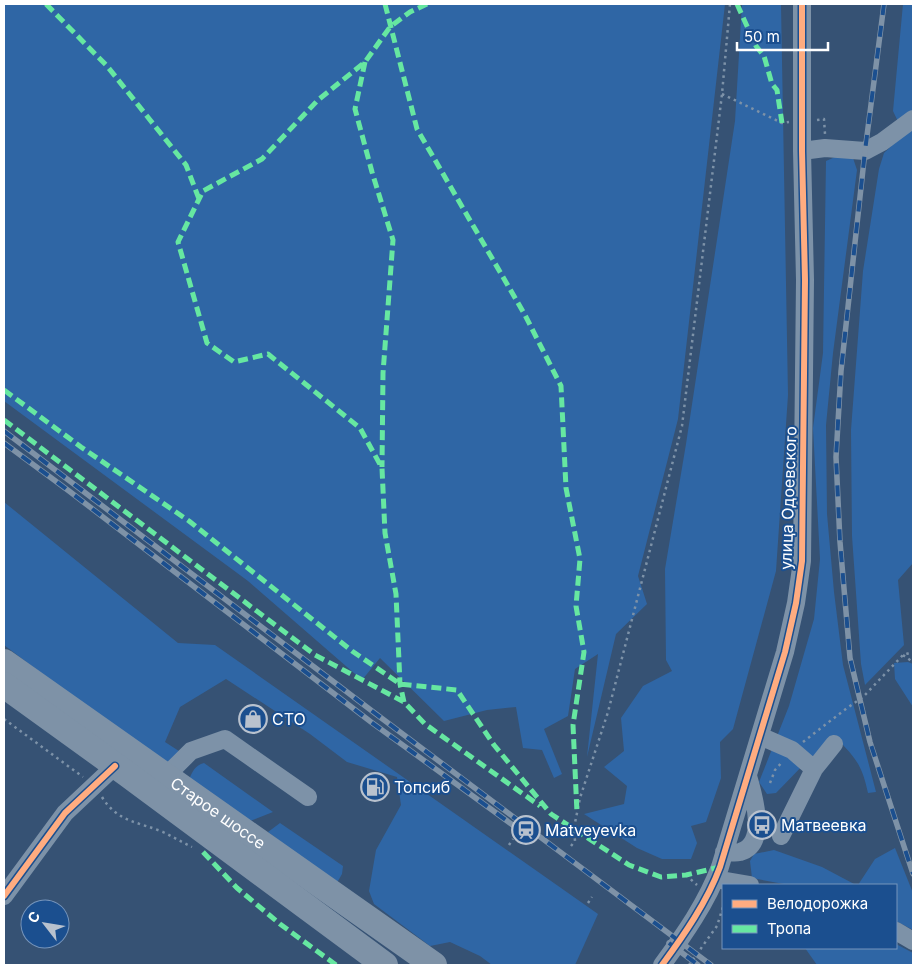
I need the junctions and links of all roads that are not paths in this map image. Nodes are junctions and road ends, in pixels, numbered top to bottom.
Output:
1 (802, 4) edge
2 (913, 119) edge
3 (802, 151) junction
4 (4, 662) edge
5 (4, 686) edge
6 (760, 736) junction
7 (834, 744) dead end
8 (115, 766) junction
9 (814, 769) junction
10 (748, 776) junction
11 (165, 777) junction
12 (308, 797) dead end
13 (781, 836) dead end
14 (724, 852) junction
15 (716, 879) junction
16 (744, 884) edge
17 (4, 896) edge
18 (897, 932) edge
19 (913, 941) edge
20 (385, 965) edge
21 (434, 965) edge
22 (662, 965) edge

1 - 3 street, улица Одоевского
2 - 3 street
3 - 6 street, улица Одоевского
4 - 11 highway, Старое шоссе
5 - 8 highway, Старое шоссе
6 - 9 street
6 - 10 street, улица Одоевского
7 - 9 street
8 - 17 street
8 - 20 highway, Старое шоссе
9 - 13 street
10 - 14 street, улица Одоевского
10 - 14 street
11 - 12 street
11 - 21 highway, Старое шоссе
14 - 15 street, улица Одоевского
15 - 16 street
15 - 22 street, улица Одоевского
18 - 19 street

